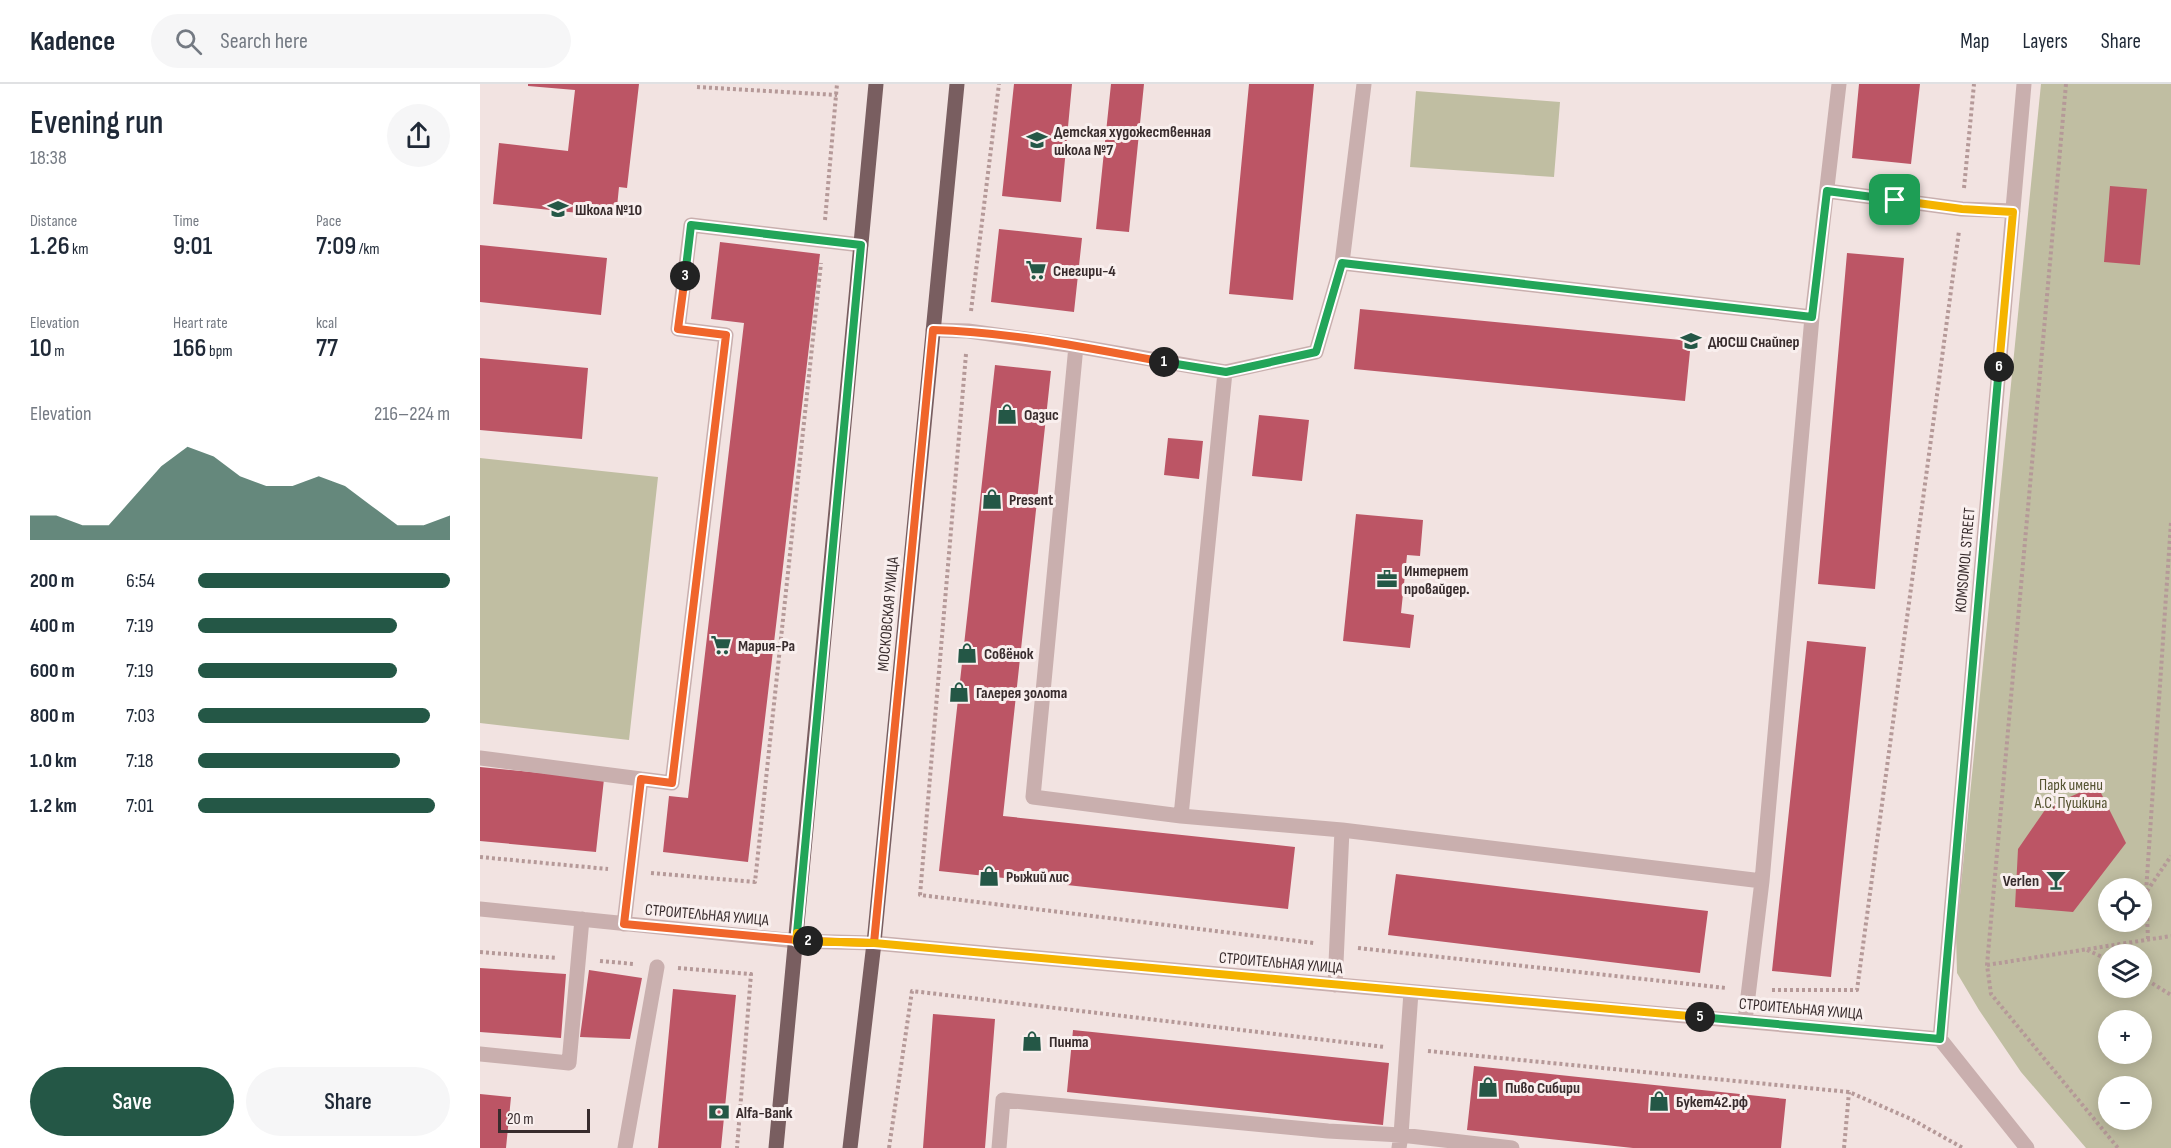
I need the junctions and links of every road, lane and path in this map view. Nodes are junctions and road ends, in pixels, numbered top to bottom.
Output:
1 (837, 84) edge
2 (876, 84) edge
3 (957, 84) edge
4 (999, 84) edge
5 (1364, 84) edge
6 (1839, 84) edge
7 (1974, 84) edge
8 (2024, 84) edge
9 (2066, 84) edge
10 (697, 87) dead end
11 (837, 95) junction
12 (1827, 191) junction
13 (1962, 209) junction
14 (2013, 212) junction
15 (823, 240) junction
16 (861, 245) junction
17 (1342, 263) junction
18 (1812, 317) junction
19 (933, 330) junction
20 (968, 331) junction
21 (1076, 346) junction
22 (1226, 372) junction
23 (2171, 522) edge
24 (480, 758) edge
25 (641, 779) junction
26 (1181, 816) junction
27 (1342, 830) junction
28 (2171, 856) edge
29 (2147, 878) edge
30 (1762, 881) junction
31 (755, 882) dead end
32 (2152, 883) edge
33 (480, 909) edge
34 (582, 919) junction
35 (624, 924) junction
36 (2148, 932) edge
37 (2171, 936) edge
38 (2148, 939) junction
39 (796, 941) junction
40 (874, 943) junction
41 (1338, 946) junction
42 (2086, 949) junction
43 (2098, 955) edge
44 (1987, 965) junction
45 (657, 967) joint
46 (2152, 983) edge
47 (1335, 985) junction
48 (1748, 990) junction
49 (1411, 992) junction
50 (2171, 995) edge
51 (1745, 1021) junction
52 (1940, 1039) junction
53 (1406, 1049) junction
54 (480, 1054) edge
55 (1849, 1092) junction
56 (1400, 1141) edge
57 (624, 1148) edge
58 (736, 1148) edge
59 (776, 1148) edge
60 (850, 1148) edge
61 (889, 1148) edge
62 (999, 1148) edge
63 (1512, 1148) edge
64 (1844, 1148) edge
65 (1963, 1148) edge
66 (2027, 1148) edge
67 (2118, 1148) edge

1 - 11 path
2 - 16 main road
3 - 19 main road, МОСКОВСКАЯ УЛИЦА
4 - 20 path
5 - 17 street
6 - 12 street
7 - 13 path
8 - 14 street, KOMSOMOL STREET
9 - 44 path
10 - 11 path
11 - 15 path
12 - 13 street
12 - 18 street
13 - 14 street
13 - 48 path
14 - 52 street, KOMSOMOL STREET
15 - 16 street
15 - 25 street
15 - 31 path
16 - 39 main road
17 - 18 street
17 - 22 street
18 - 30 street
19 - 20 street
19 - 40 main road, МОСКОВСКАЯ УЛИЦА
20 - 21 street
20 - 41 path
21 - 22 street
21 - 26 street
22 - 26 street
23 - 29 path
24 - 25 street
25 - 35 street
26 - 27 street
27 - 30 street
27 - 41 street
28 - 32 path
30 - 48 street
33 - 34 street, СТРОИТЕЛЬНАЯ УЛИЦА
34 - 35 street, СТРОИТЕЛЬНАЯ УЛИЦА
34 - 54 street
35 - 39 street, СТРОИТЕЛЬНАЯ УЛИЦА
36 - 38 path
37 - 38 path
38 - 42 path
39 - 40 street, СТРОИТЕЛЬНАЯ УЛИЦА
39 - 59 main road
40 - 47 street, СТРОИТЕЛЬНАЯ УЛИЦА
40 - 60 main road, МОСКОВСКАЯ УЛИЦА
41 - 47 street
41 - 48 path
42 - 43 path
42 - 44 path
44 - 67 path
45 - 57 street
45 - 58 path
46 - 50 path
47 - 49 street, СТРОИТЕЛЬНАЯ УЛИЦА
48 - 51 street
49 - 51 street, СТРОИТЕЛЬНАЯ УЛИЦА
49 - 53 street
51 - 52 street, СТРОИТЕЛЬНАЯ УЛИЦА
52 - 66 street
53 - 55 path
53 - 56 street
53 - 61 path
55 - 64 path
55 - 65 path
56 - 62 street
56 - 63 street

